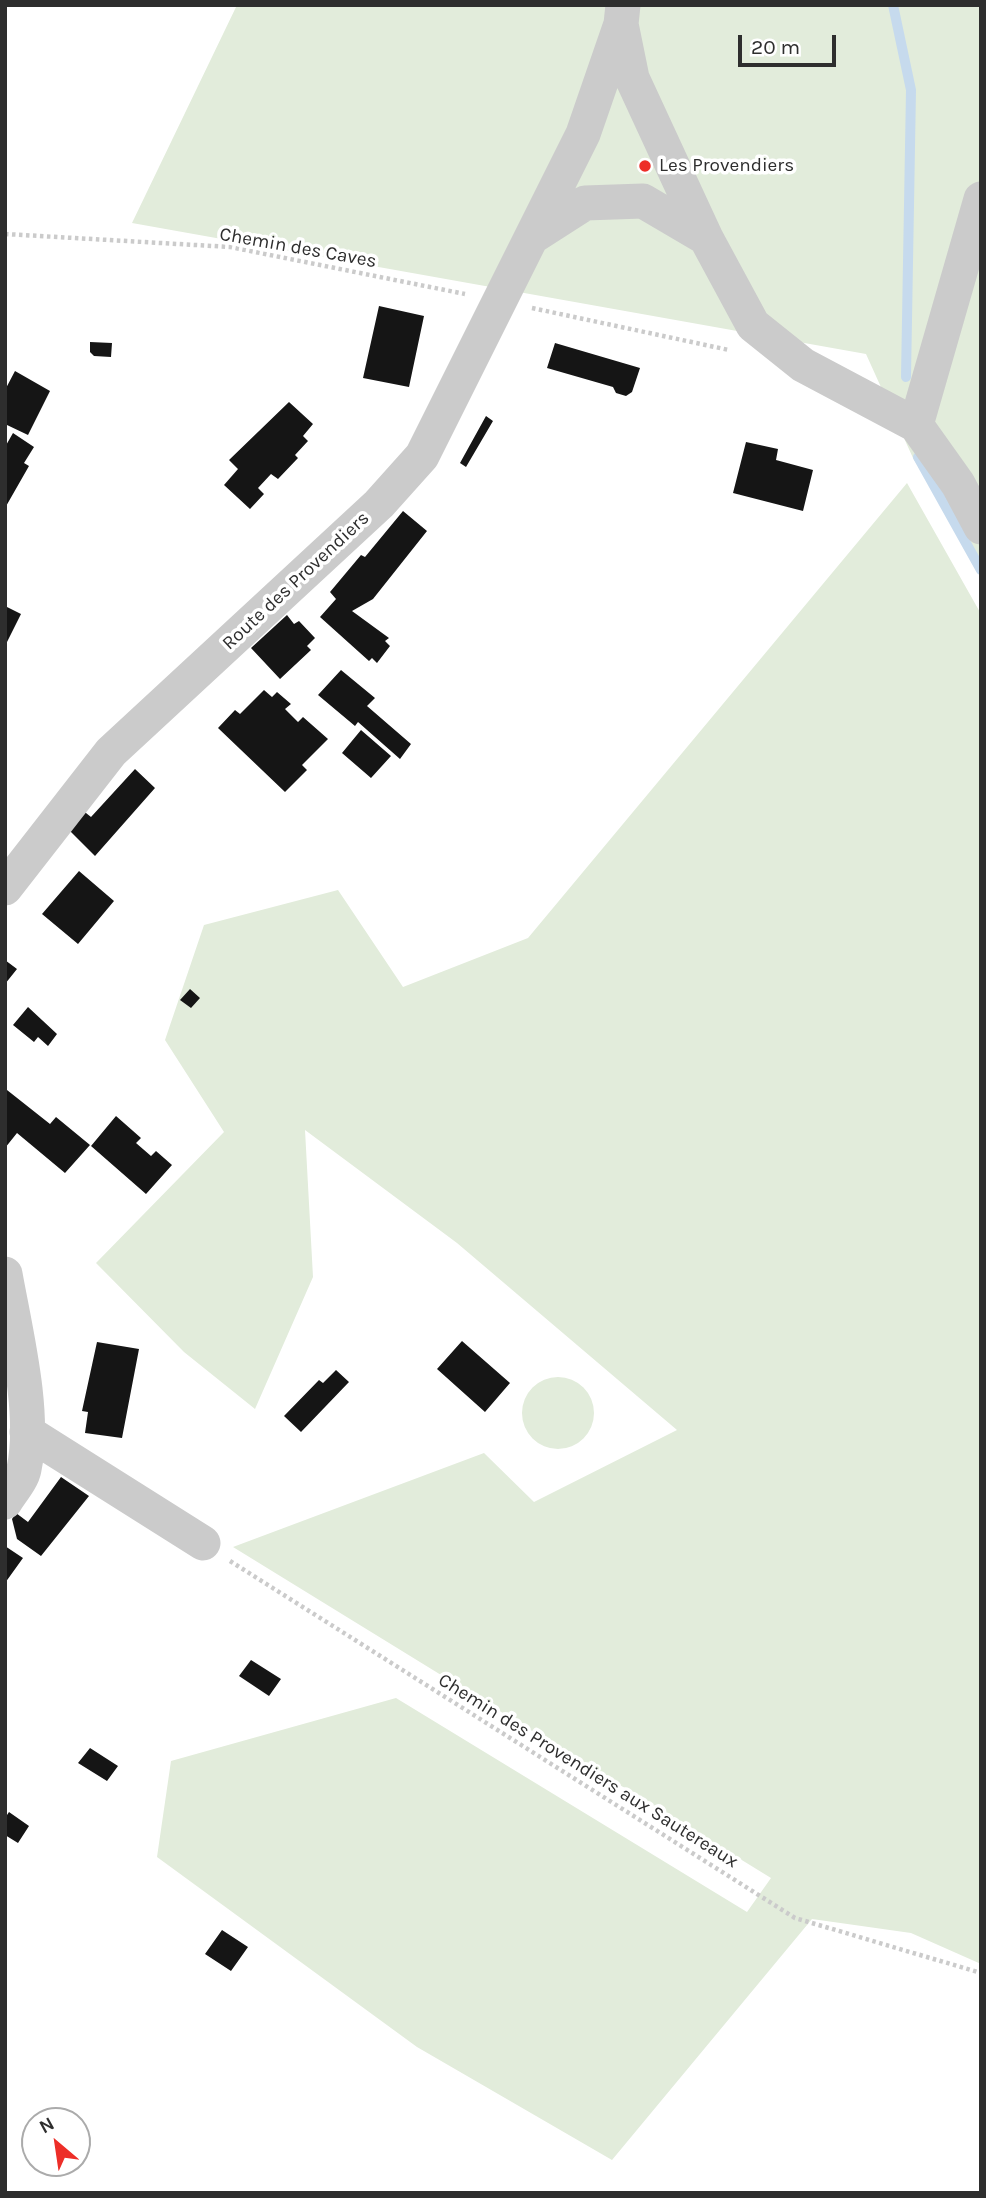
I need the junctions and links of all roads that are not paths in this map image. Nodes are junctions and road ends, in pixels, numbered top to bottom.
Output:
1 (622, 15) edge
2 (981, 199) edge
3 (532, 237) junction
4 (706, 238) junction
5 (916, 425) junction
6 (981, 527) edge
7 (5, 888) edge
8 (5, 1273) edge
9 (27, 1432) junction
10 (5, 1502) edge
11 (203, 1544) road end

1 - 3 street, Route des Provendiers
1 - 4 street
2 - 5 street
3 - 4 street
3 - 7 street, Route des Provendiers
4 - 5 street
5 - 6 street
8 - 9 street
9 - 10 street
9 - 11 street

